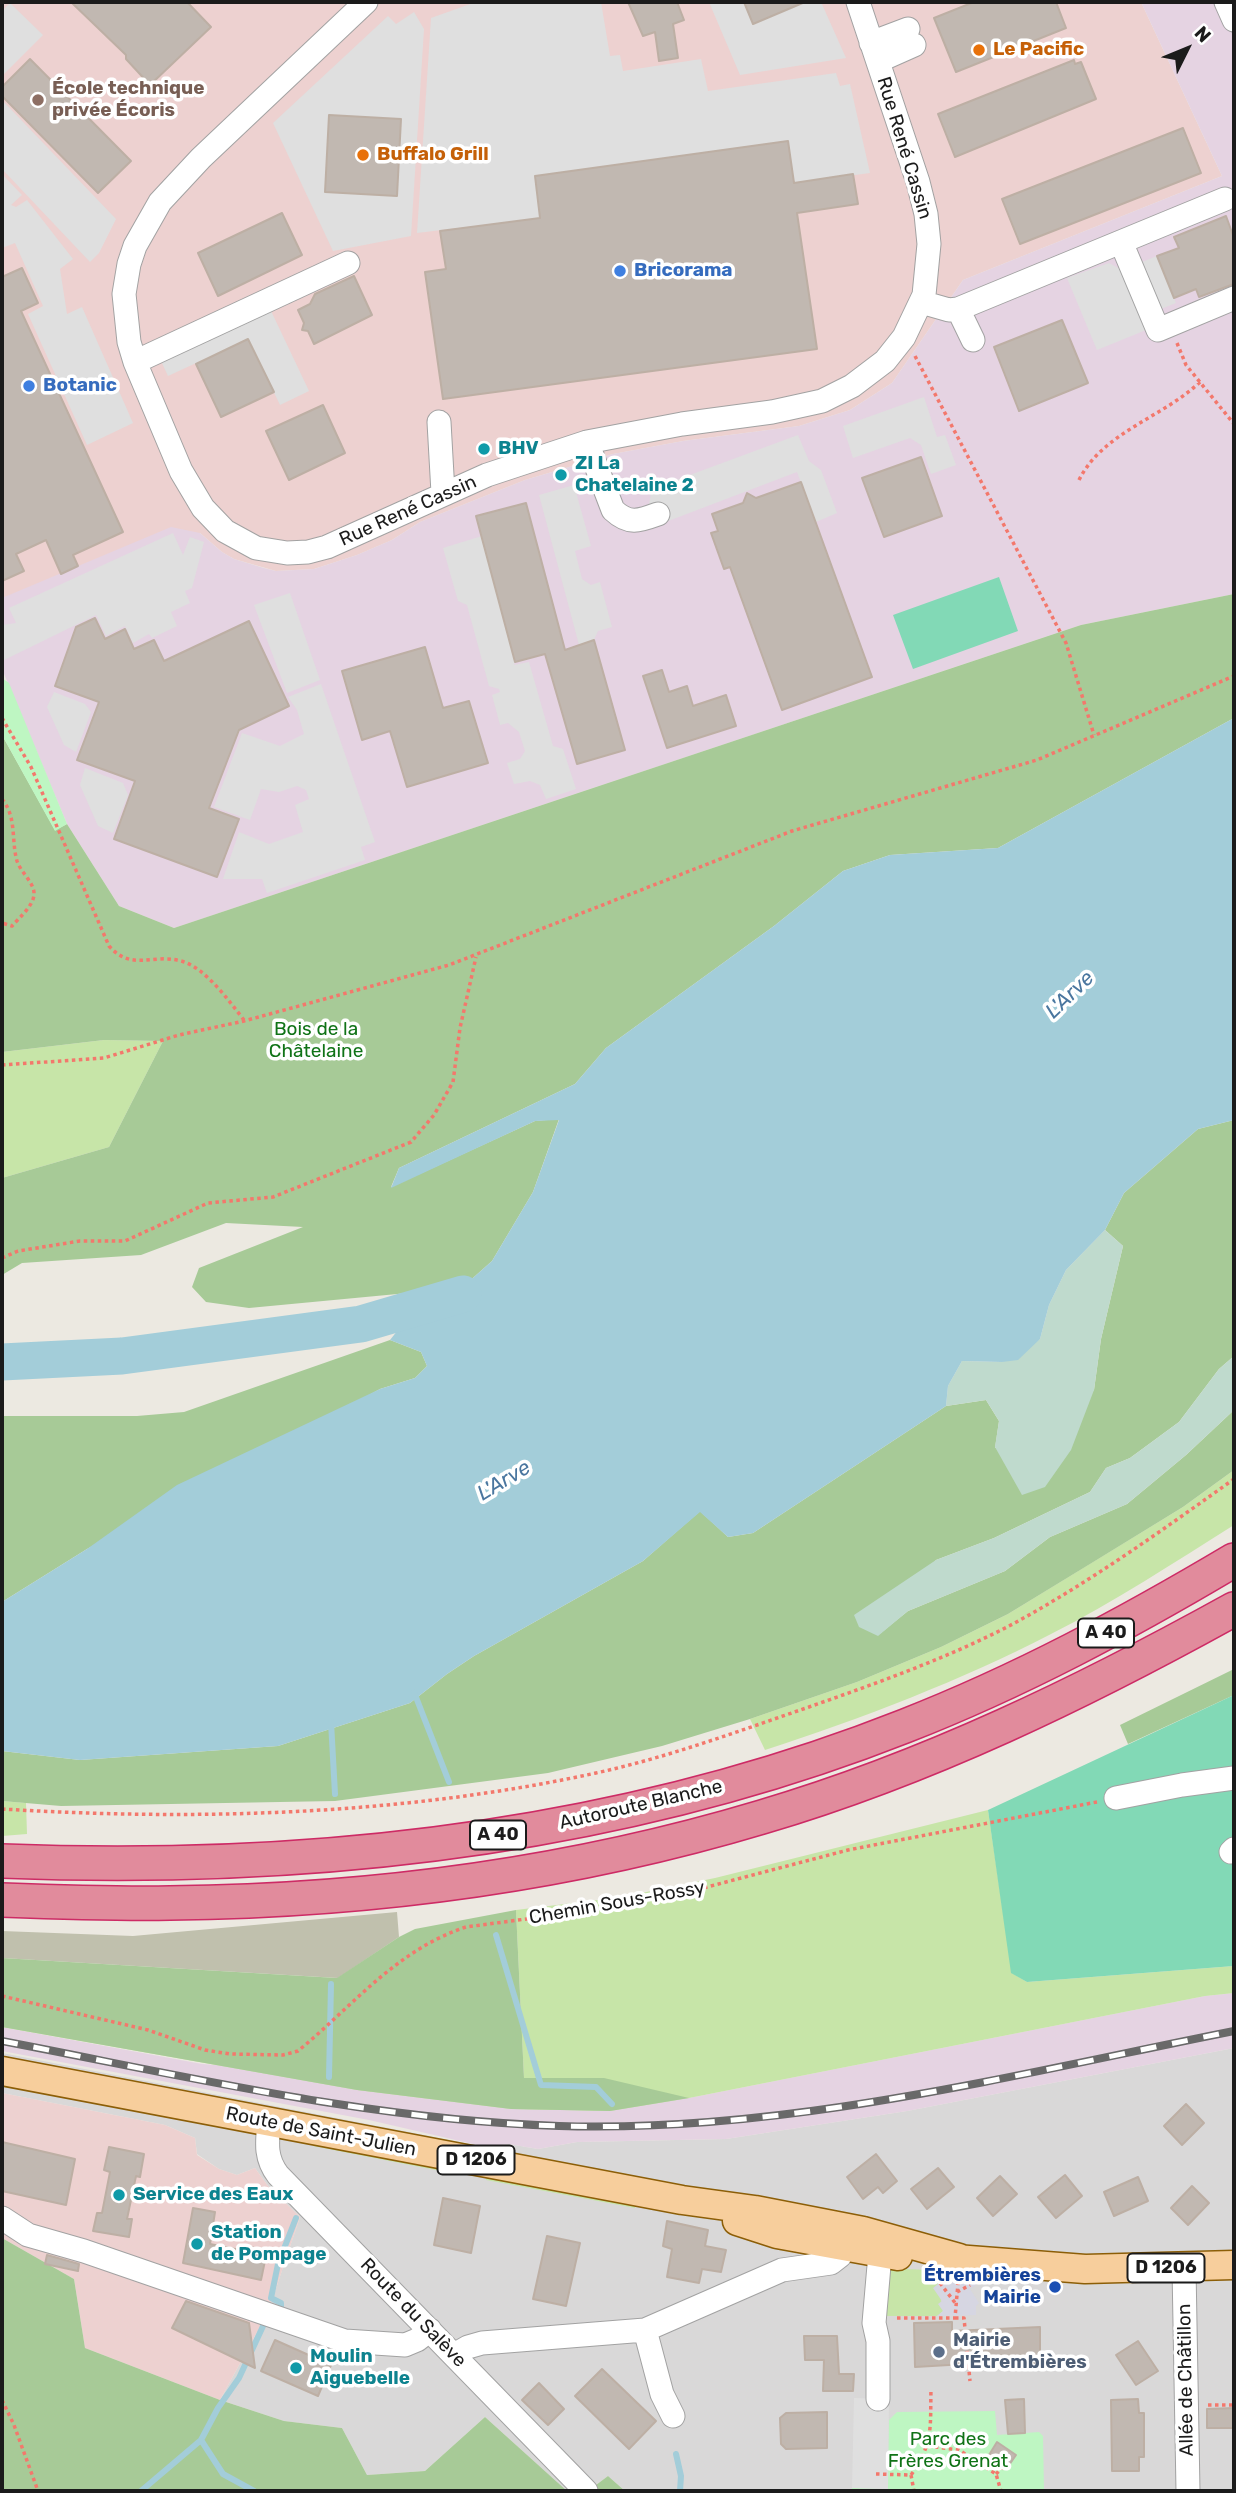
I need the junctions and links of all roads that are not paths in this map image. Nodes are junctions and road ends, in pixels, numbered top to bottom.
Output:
1 (366, 2) edge
2 (858, 2) edge
3 (1226, 2) edge
4 (1234, 20) edge
5 (911, 37) dead end
6 (874, 52) junction
7 (1225, 199) dead end
8 (1121, 242) junction
9 (348, 263) dead end
10 (1234, 298) edge
11 (921, 302) junction
12 (958, 309) junction
13 (973, 340) dead end
14 (135, 362) junction
15 (439, 422) dead end
16 (587, 442) junction
17 (443, 493) junction
18 (658, 514) dead end
19 (1234, 1560) edge
20 (1234, 1609) edge
21 (1234, 1630) edge
22 (1002, 1727) junction
23 (1234, 1778) edge
24 (1116, 1798) road end
25 (2, 1861) edge
26 (2, 1900) edge
27 (2, 2071) edge
28 (269, 2122) junction
29 (682, 2200) junction
30 (2, 2218) edge
31 (881, 2245) junction
32 (843, 2247) junction
33 (1234, 2265) edge
34 (1184, 2268) junction
35 (430, 2330) junction
36 (645, 2330) junction
37 (454, 2355) junction
38 (878, 2399) dead end
39 (673, 2416) dead end
40 (586, 2491) edge
41 (1188, 2491) edge

1 - 14 street, Rue René Cassin
2 - 6 street, Rue René Cassin
3 - 4 street
5 - 6 street
6 - 11 street, Rue René Cassin
7 - 8 street
8 - 10 street
8 - 12 street
9 - 14 street
11 - 12 street
11 - 16 street, Rue René Cassin
12 - 13 street
14 - 17 street, Rue René Cassin
15 - 17 street
16 - 17 street, Rue René Cassin
16 - 18 street
19 - 25 highway, Autoroute Blanche / A 40
20 - 22 highway, A 40
21 - 22 highway
22 - 26 highway, A 40
23 - 24 street
27 - 28 main road, Route de Saint-Julien / D 1206
28 - 29 main road, Route de Saint-Julien / D 1206
28 - 35 street, Route du Salève
29 - 31 main road, Route de Saint-Julien / D 1206
29 - 32 main road, Route de Saint-Julien / D 1206
30 - 35 street
31 - 32 main road, Route de Saint-Julien / D 1206
31 - 34 main road, Route de Saint-Julien / D 1206
31 - 38 street
32 - 36 street
33 - 34 main road, Route de Saint-Julien / D 1206
34 - 41 street, Allée de Châtillon
35 - 37 street, Route du Salève
36 - 37 street
36 - 39 street
37 - 40 street, Route du Salève

